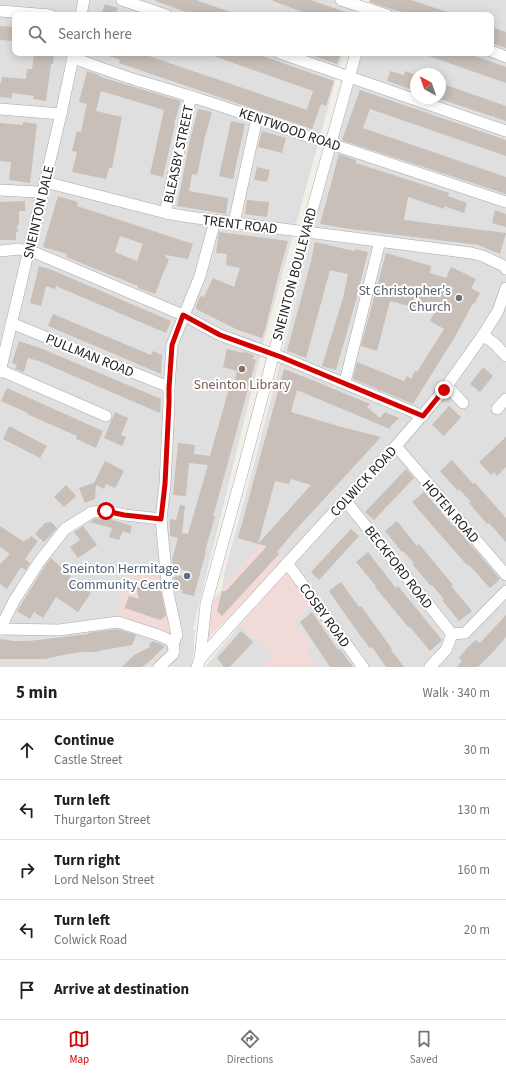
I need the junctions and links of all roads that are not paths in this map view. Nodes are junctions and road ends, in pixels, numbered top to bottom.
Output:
1 (84, 0) edge
2 (122, 0) edge
3 (341, 0) edge
4 (369, 8) edge
5 (0, 11) edge
6 (12, 12) edge
7 (82, 12) edge
8 (157, 12) edge
9 (379, 12) edge
10 (494, 52) edge
11 (74, 56) edge
12 (289, 56) edge
13 (355, 56) edge
14 (506, 56) edge
15 (349, 76) junction
16 (191, 96) junction
17 (0, 108) edge
18 (61, 114) junction
19 (257, 118) junction
20 (506, 131) edge
21 (330, 143) junction
22 (45, 182) junction
23 (0, 190) edge
24 (42, 193) junction
25 (506, 202) edge
26 (166, 213) junction
27 (215, 221) junction
28 (234, 223) junction
29 (306, 232) junction
30 (380, 241) junction
31 (0, 251) edge
32 (29, 252) junction
33 (506, 269) edge
34 (506, 288) edge
35 (183, 315) junction
36 (11, 324) junction
37 (483, 335) junction
38 (2, 352) edge
39 (273, 354) junction
40 (506, 356) edge
41 (0, 371) edge
42 (345, 382) junction
43 (447, 386) junction
44 (169, 388) junction
45 (506, 399) edge
46 (464, 403) dead end
47 (497, 409) dead end
48 (106, 416) dead end
49 (423, 416) junction
50 (396, 446) junction
51 (345, 500) junction
52 (161, 519) junction
53 (287, 563) junction
54 (506, 575) edge
55 (506, 591) edge
56 (0, 629) edge
57 (452, 634) junction
58 (173, 644) junction
59 (201, 664) edge
60 (159, 667) edge
61 (363, 667) edge
62 (430, 667) edge

1 - 7 street
2 - 8 street
3 - 4 street
4 - 9 street
5 - 6 street
10 - 14 street
11 - 16 street, KENTWOOD ROAD
11 - 18 street, SNEINTON DALE
12 - 15 street
13 - 15 street, SNEINTON BOULEVARD
15 - 20 street
15 - 21 street, SNEINTON BOULEVARD
16 - 19 street, KENTWOOD ROAD
16 - 26 street, BLEASBY STREET
17 - 18 street
18 - 22 street, SNEINTON DALE
19 - 21 street, KENTWOOD ROAD
19 - 28 street
21 - 25 street, KENTWOOD ROAD
21 - 29 street, SNEINTON BOULEVARD
22 - 24 street, SNEINTON DALE
22 - 26 street, TRENT ROAD
23 - 24 street
24 - 32 street, SNEINTON DALE
26 - 27 street, TRENT ROAD
27 - 28 street, TRENT ROAD
27 - 35 street
28 - 29 street, TRENT ROAD
29 - 30 street, TRENT ROAD
29 - 39 street, SNEINTON BOULEVARD
30 - 33 street, TRENT ROAD
30 - 42 street
31 - 32 street
32 - 35 street
32 - 36 street, SNEINTON DALE
34 - 37 street, COLWICK ROAD
35 - 39 street
35 - 44 street
36 - 38 street, SNEINTON DALE
36 - 44 street, PULLMAN ROAD
37 - 40 street
37 - 43 street, COLWICK ROAD
38 - 41 street, SNEINTON DALE
39 - 42 street
39 - 59 street, SNEINTON BOULEVARD
41 - 48 street
42 - 49 street
43 - 46 street
43 - 49 street, COLWICK ROAD
44 - 52 street
45 - 47 street
49 - 50 street, COLWICK ROAD
50 - 51 street, COLWICK ROAD
50 - 54 street, HOTEN ROAD
51 - 53 street, COLWICK ROAD
51 - 57 street, BECKFORD ROAD
52 - 56 street
52 - 58 street
53 - 59 street, COLWICK ROAD
53 - 61 street, COSBY ROAD
55 - 57 street
56 - 58 street
57 - 62 street
58 - 60 street

